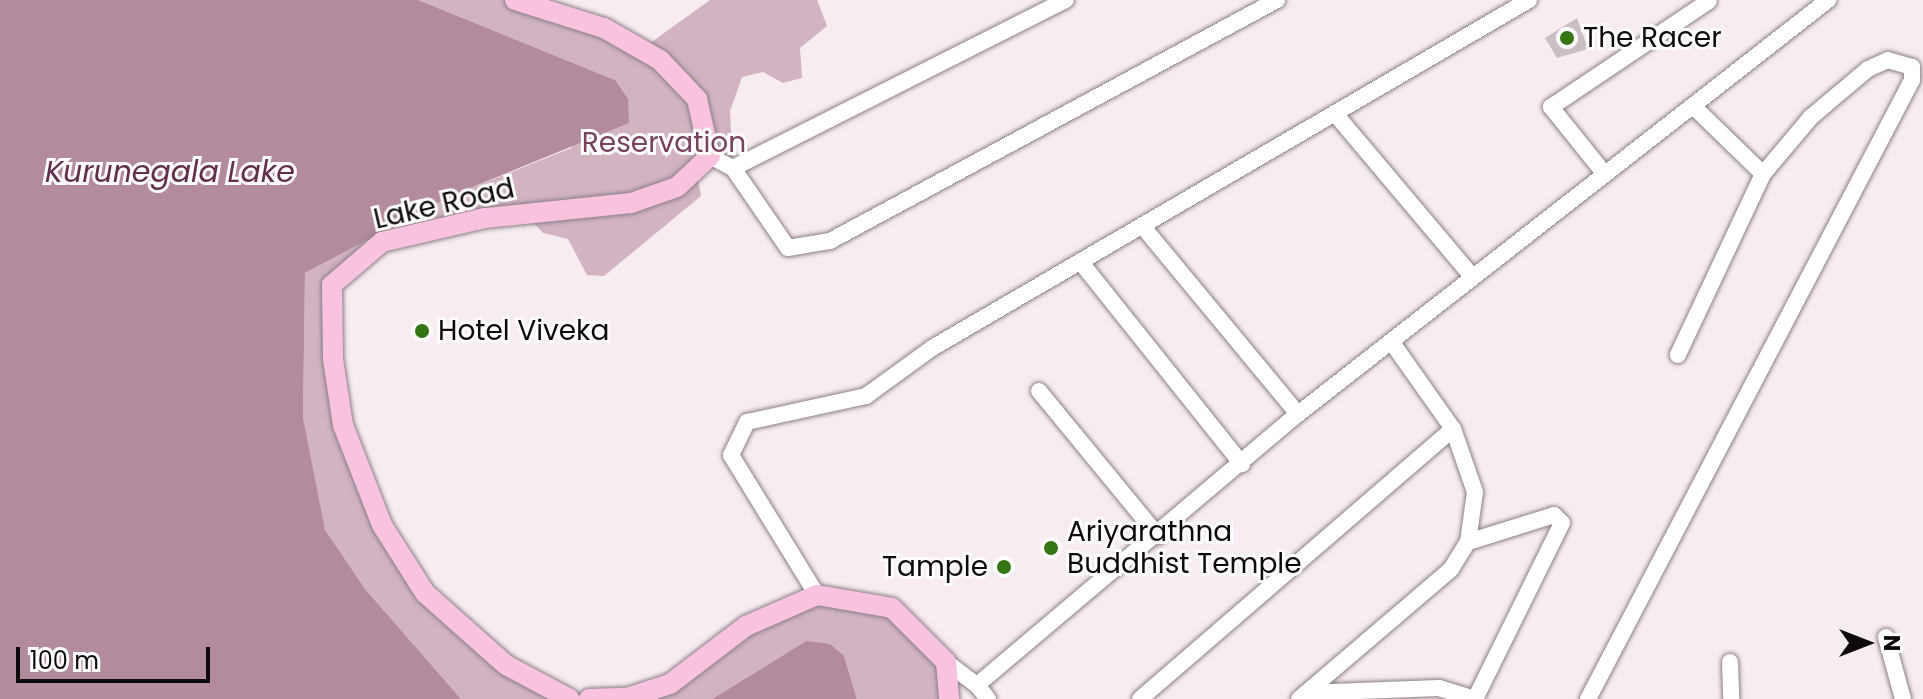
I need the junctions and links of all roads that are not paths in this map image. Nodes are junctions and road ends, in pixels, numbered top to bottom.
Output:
1 (515, 0) edge
2 (1066, 0) edge
3 (1277, 0) edge
4 (1529, 0) edge
5 (1828, 0) edge
6 (1709, 1) edge
7 (1923, 72) edge
8 (1906, 93) junction
9 (1693, 106) junction
10 (1337, 116) junction
11 (710, 156) junction
12 (733, 168) junction
13 (1604, 173) junction
14 (1763, 174) junction
15 (1144, 228) junction
16 (1083, 265) junction
17 (1471, 275) junction
18 (1393, 344) junction
19 (1678, 355) dead end
20 (1039, 391) dead end
21 (1298, 414) junction
22 (1453, 429) junction
23 (1242, 464) junction
24 (1158, 536) junction
25 (1468, 542) junction
26 (817, 595) junction
27 (1886, 637) dead end
28 (946, 662) junction
29 (1730, 662) dead end
30 (977, 685) junction
31 (1303, 696) edge
32 (570, 699) edge
33 (589, 699) edge
34 (949, 699) edge
35 (988, 699) edge
36 (1140, 699) edge
37 (1474, 699) edge
38 (1588, 699) edge
39 (1731, 699) edge
40 (1903, 699) edge

1 - 11 main road
2 - 12 street
3 - 12 street
4 - 10 street
5 - 9 street
6 - 13 street
7 - 8 street
8 - 14 street
8 - 38 street
9 - 13 street
9 - 14 street
10 - 15 street
10 - 17 street
11 - 12 street
11 - 32 main road, Lake Road
13 - 17 street
14 - 19 street
15 - 16 street
15 - 21 street
16 - 23 street
16 - 26 street
17 - 18 street
18 - 21 street
18 - 22 street
20 - 24 street
21 - 23 street
22 - 25 street
22 - 36 street
23 - 24 street
24 - 30 street
25 - 31 street
25 - 37 street
26 - 28 main road
26 - 33 main road
27 - 40 street
28 - 30 street
28 - 34 main road
29 - 39 street
30 - 35 street
31 - 37 street

